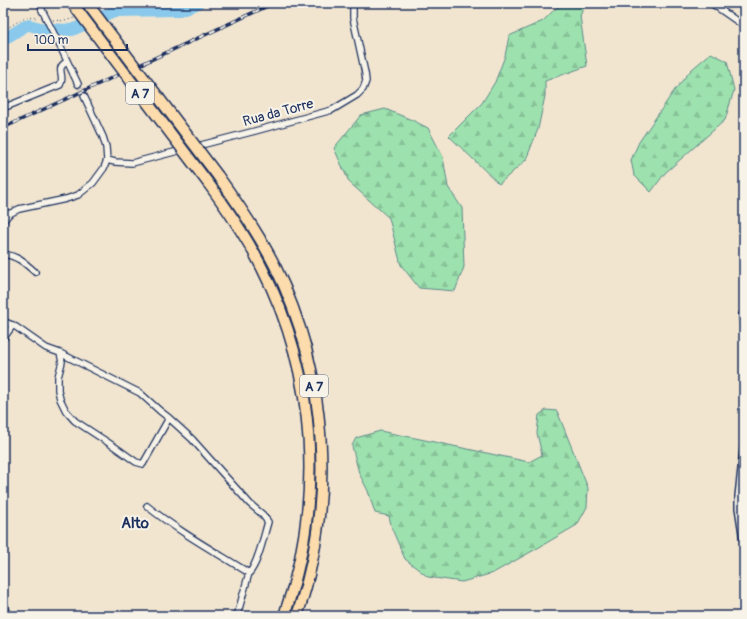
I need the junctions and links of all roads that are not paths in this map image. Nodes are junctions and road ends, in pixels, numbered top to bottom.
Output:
1 (40, 3) edge
2 (72, 3) edge
3 (87, 3) edge
4 (353, 3) edge
5 (711, 3) edge
6 (744, 26) edge
7 (67, 62) junction
8 (78, 84) tunnel mouth
9 (84, 96) tunnel mouth
10 (3, 108) edge
11 (108, 160) junction
12 (3, 211) edge
13 (9, 214) junction
14 (3, 223) edge
15 (3, 254) edge
16 (35, 272) dead end
17 (744, 313) edge
18 (3, 321) edge
19 (744, 324) edge
20 (13, 325) junction
21 (3, 339) edge
22 (60, 353) junction
23 (169, 418) junction
24 (744, 450) edge
25 (147, 506) dead end
26 (744, 540) edge
27 (248, 573) junction
28 (4, 607) edge
29 (8, 616) edge
30 (237, 616) edge
31 (284, 616) edge
32 (297, 616) edge

1 - 7 street, bridge
2 - 31 highway, A 7, bridge
3 - 32 highway, A 7, bridge
4 - 11 street, Rua da Torre
5 - 6 street
7 - 8 street
7 - 10 street
9 - 11 street
11 - 13 street
12 - 13 street
13 - 14 street
15 - 16 street
17 - 19 street
18 - 20 street
20 - 21 street
20 - 22 street
22 - 23 street
22 - 23 street
23 - 27 street
24 - 26 street
25 - 27 street
27 - 30 street
28 - 29 street

